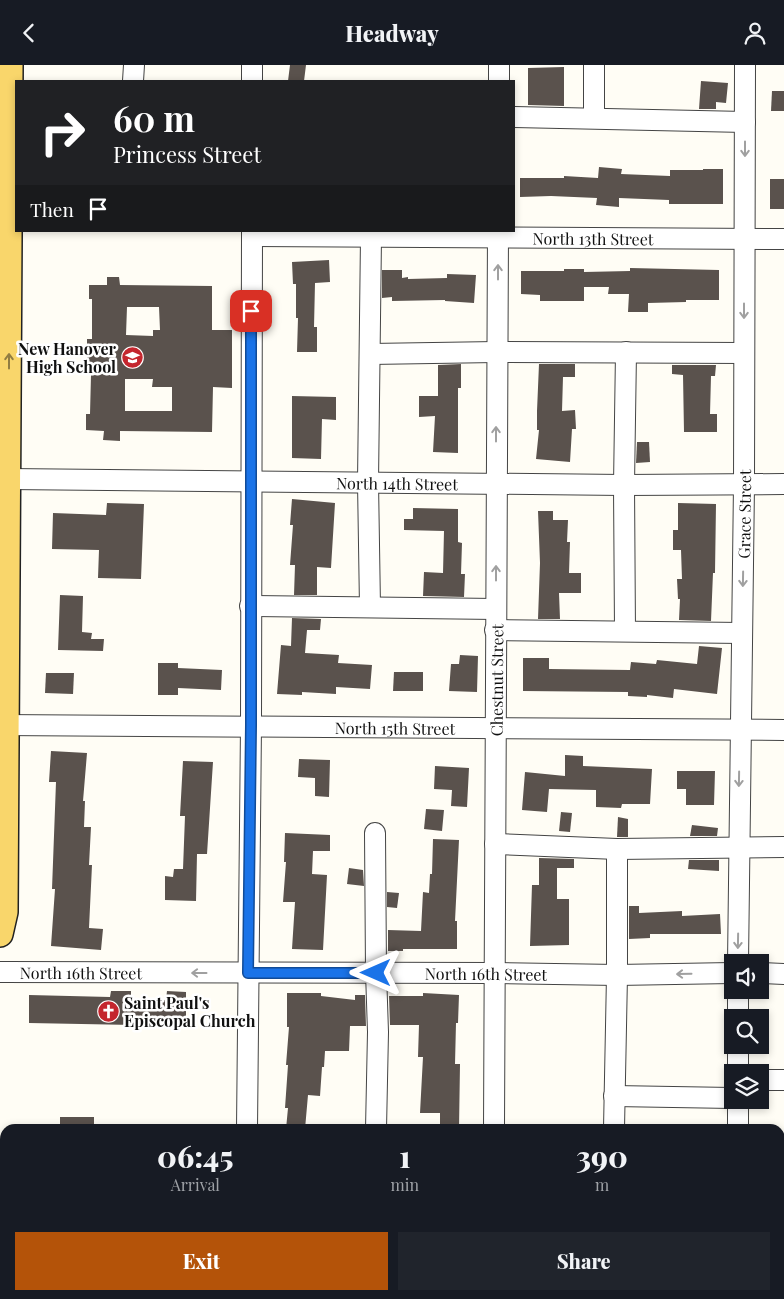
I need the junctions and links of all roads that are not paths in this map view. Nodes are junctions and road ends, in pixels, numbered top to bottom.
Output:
1 (10, 65) edge
2 (134, 65) edge
3 (252, 65) edge
4 (499, 65) edge
5 (594, 65) edge
6 (746, 65) edge
7 (134, 80) edge
8 (252, 80) edge
9 (498, 80) edge
10 (515, 117) edge
11 (594, 118) junction
12 (745, 122) junction
13 (252, 233) edge
14 (498, 235) edge
15 (371, 237) junction
16 (745, 239) junction
17 (784, 239) edge
18 (496, 352) junction
19 (626, 352) junction
20 (744, 353) junction
21 (370, 354) junction
22 (8, 479) junction
23 (251, 481) junction
24 (368, 482) junction
25 (496, 483) junction
26 (744, 484) junction
27 (784, 484) edge
28 (624, 485) junction
29 (250, 606) junction
30 (370, 607) junction
31 (496, 609) junction
32 (496, 630) junction
33 (625, 631) junction
34 (742, 633) junction
35 (3, 725) edge
36 (251, 725) junction
37 (496, 727) junction
38 (740, 730) junction
39 (784, 730) edge
40 (375, 833) dead end
41 (495, 844) junction
42 (784, 847) edge
43 (739, 848) junction
44 (617, 849) junction
45 (0, 934) edge
46 (738, 954) edge
47 (0, 972) edge
48 (248, 973) junction
49 (376, 973) junction
50 (496, 973) junction
51 (724, 973) edge
52 (769, 973) edge
53 (784, 974) edge
54 (617, 975) junction
55 (769, 1080) edge
56 (784, 1080) edge
57 (614, 1095) junction
58 (724, 1097) edge
59 (738, 1109) edge
60 (247, 1124) edge
61 (376, 1124) edge
62 (494, 1124) edge
63 (614, 1124) edge
64 (738, 1124) edge

22 -> 1 main road
2 - 7 street
3 - 8 street
4 - 9 street
5 - 11 street
6 - 12 street, Grace Street
10 - 11 street
11 - 12 street
12 -> 16 street, Grace Street
13 - 15 street, North 13th Street
13 - 23 street
14 - 15 street, North 13th Street
14 - 16 street, North 13th Street
18 -> 14 street, Chestnut Street
15 - 21 street
16 - 17 street, North 13th Street
16 -> 20 street, Grace Street
18 - 19 street
18 - 21 street
25 -> 18 street, Chestnut Street
19 - 20 street
19 - 28 street
20 - 26 street, Grace Street
21 - 24 street
22 - 23 street, North 14th Street
22 - 35 main road
23 - 24 street, North 14th Street
23 - 29 street
24 - 25 street, North 14th Street
24 - 30 street
25 - 28 street, North 14th Street
31 -> 25 street, Chestnut Street
26 - 27 street, North 14th Street
26 - 28 street, North 14th Street
26 -> 34 street, Grace Street
28 - 33 street
29 - 30 street
29 - 36 street
30 - 31 street
31 - 32 street, Chestnut Street
32 - 33 street
32 - 37 street, Chestnut Street
33 - 34 street
34 - 38 street, Grace Street
35 - 36 street, North 15th Street
35 - 45 main road
36 - 37 street, North 15th Street
36 - 48 street
37 - 38 street, North 15th Street
37 - 41 street, Chestnut Street
38 - 39 street, North 15th Street
38 -> 43 street, Grace Street
40 - 49 street
41 - 44 street
41 - 50 street, Chestnut Street
42 - 43 street
43 - 44 street
43 -> 46 street, Grace Street
44 - 54 street
48 -> 47 street, North 16th Street
48 - 49 street, North 16th Street
48 - 60 street
49 - 50 street, North 16th Street
49 - 61 street
50 - 54 street, North 16th Street
50 - 62 street, Chestnut Street
51 -> 54 street, North 16th Street
52 - 53 street
54 - 57 street
55 - 56 street
57 - 58 street
57 - 63 street
59 - 64 street

